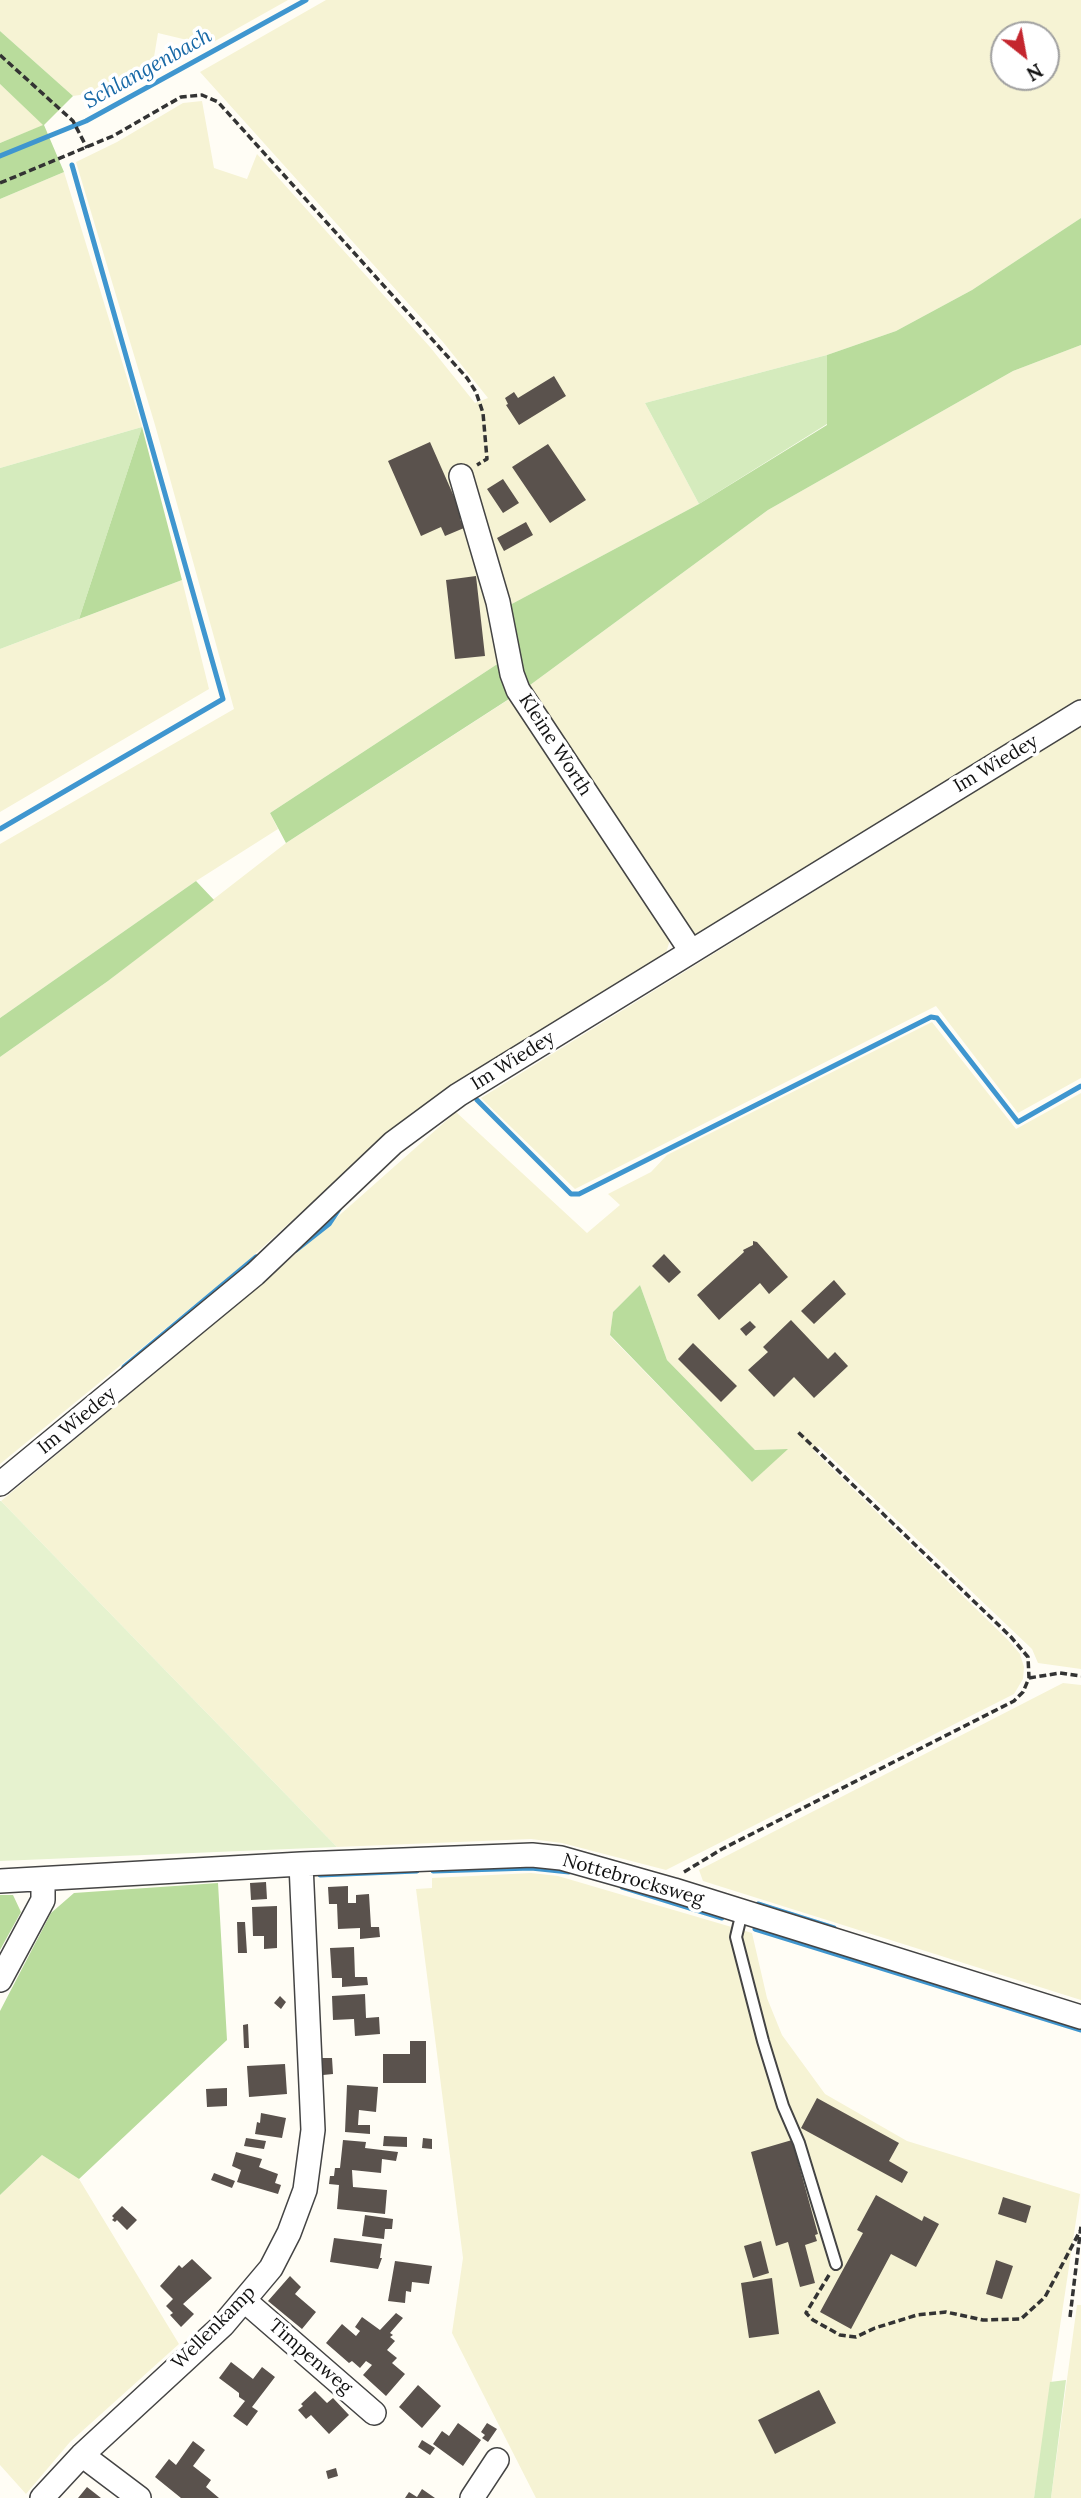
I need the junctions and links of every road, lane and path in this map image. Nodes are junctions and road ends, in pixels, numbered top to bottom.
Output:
1 (0, 55) edge
2 (87, 148) junction
3 (0, 183) edge
4 (461, 476) joint
5 (1081, 712) edge
6 (691, 951) junction
7 (798, 1432) dead end
8 (0, 1484) edge
9 (1081, 1676) edge
10 (1029, 1678) junction
11 (301, 1864) junction
12 (43, 1880) junction
13 (0, 1881) edge
14 (674, 1890) junction
15 (742, 1912) junction
16 (0, 1980) edge
17 (1081, 2017) edge
18 (1081, 2229) edge
19 (836, 2264) joint
20 (245, 2301) junction
21 (1070, 2317) dead end
22 (374, 2413) dead end
23 (82, 2455) junction
24 (497, 2460) dead end
25 (42, 2498) edge
26 (139, 2498) edge
27 (472, 2498) edge

1 - 2 path
2 - 3 path
2 - 4 path
4 - 6 street, Kleine Worth
5 - 6 street, Im Wiedey
6 - 8 street, Im Wiedey
7 - 10 path
9 - 10 path
10 - 14 path
11 - 12 street, Nottebrocksweg
11 - 14 street, Nottebrocksweg
11 - 20 street, Wellenkamp
12 - 13 street, Nottebrocksweg
12 - 16 street
14 - 15 street, Nottebrocksweg
15 - 17 street, Nottebrocksweg
15 - 19 lane
18 - 19 path
18 - 21 path
20 - 22 street, Timpenweg
20 - 23 street, Wellenkamp
23 - 25 street, Wellenkamp
23 - 26 street
24 - 27 street

